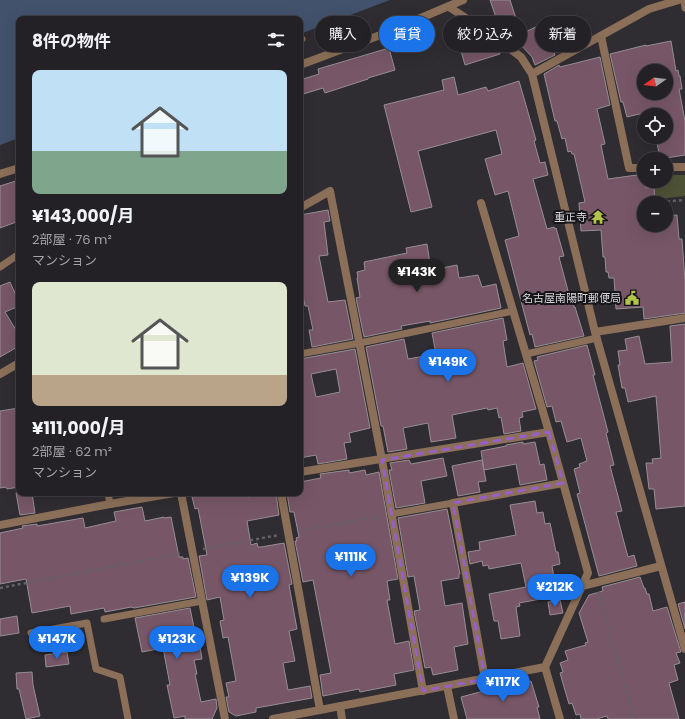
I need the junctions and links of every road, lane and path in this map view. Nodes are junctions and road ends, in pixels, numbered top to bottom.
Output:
1 (463, 0) edge
2 (679, 0) edge
3 (684, 0) edge
4 (448, 7) junction
5 (685, 8) edge
6 (601, 36) junction
7 (303, 64) edge
8 (532, 74) junction
9 (673, 167) edge
10 (685, 167) edge
11 (637, 168) edge
12 (16, 169) edge
13 (0, 174) edge
14 (685, 200) edge
15 (673, 201) edge
16 (481, 203) dead end
17 (303, 206) edge
18 (16, 256) edge
19 (0, 267) edge
20 (513, 311) junction
21 (685, 318) edge
22 (596, 335) junction
23 (360, 344) junction
24 (303, 354) edge
25 (526, 354) junction
26 (16, 365) edge
27 (0, 374) edge
28 (549, 432) junction
29 (382, 460) junction
30 (303, 472) edge
31 (563, 483) junction
32 (109, 496) edge
33 (157, 496) edge
34 (182, 496) edge
35 (282, 496) edge
36 (453, 503) junction
37 (110, 504) junction
38 (391, 514) junction
39 (0, 525) edge
40 (661, 566) junction
41 (595, 582) junction
42 (582, 586) junction
43 (202, 601) junction
44 (104, 619) dead end
45 (31, 634) dead end
46 (685, 649) edge
47 (545, 668) junction
48 (485, 679) junction
49 (447, 686) junction
50 (423, 690) junction
51 (340, 706) junction
52 (320, 710) junction
53 (128, 719) edge
54 (225, 719) edge
55 (273, 719) edge
56 (342, 719) edge
57 (454, 719) edge
58 (560, 719) edge
59 (635, 719) edge

1 - 4 street
2 - 6 street
3 - 5 lane
4 - 7 street
4 - 8 street
6 - 8 street
6 - 11 street
8 - 22 street
9 - 10 street
12 - 13 street
14 - 15 path
16 - 20 street
17 - 23 street
18 - 19 lane
20 - 23 lane
20 - 25 street
21 - 22 street
22 - 25 lane
22 - 40 street
23 - 24 lane
23 - 29 street
25 - 28 street
26 - 27 street
28 - 29 street
28 - 31 street
29 - 30 street
29 - 38 street
31 - 36 street
31 - 42 street
32 - 37 lane
33 - 37 street
34 - 43 street
35 - 52 street
36 - 38 lane
36 - 48 street
37 - 39 street
38 - 50 street
40 - 41 street
40 - 46 street
41 - 42 street
41 - 59 path
42 - 47 street
43 - 44 lane
43 - 54 street
45 - 53 lane
47 - 48 street
47 - 58 street
48 - 49 street
49 - 50 street
49 - 57 street
50 - 51 street
51 - 52 street
51 - 56 street
52 - 55 street

